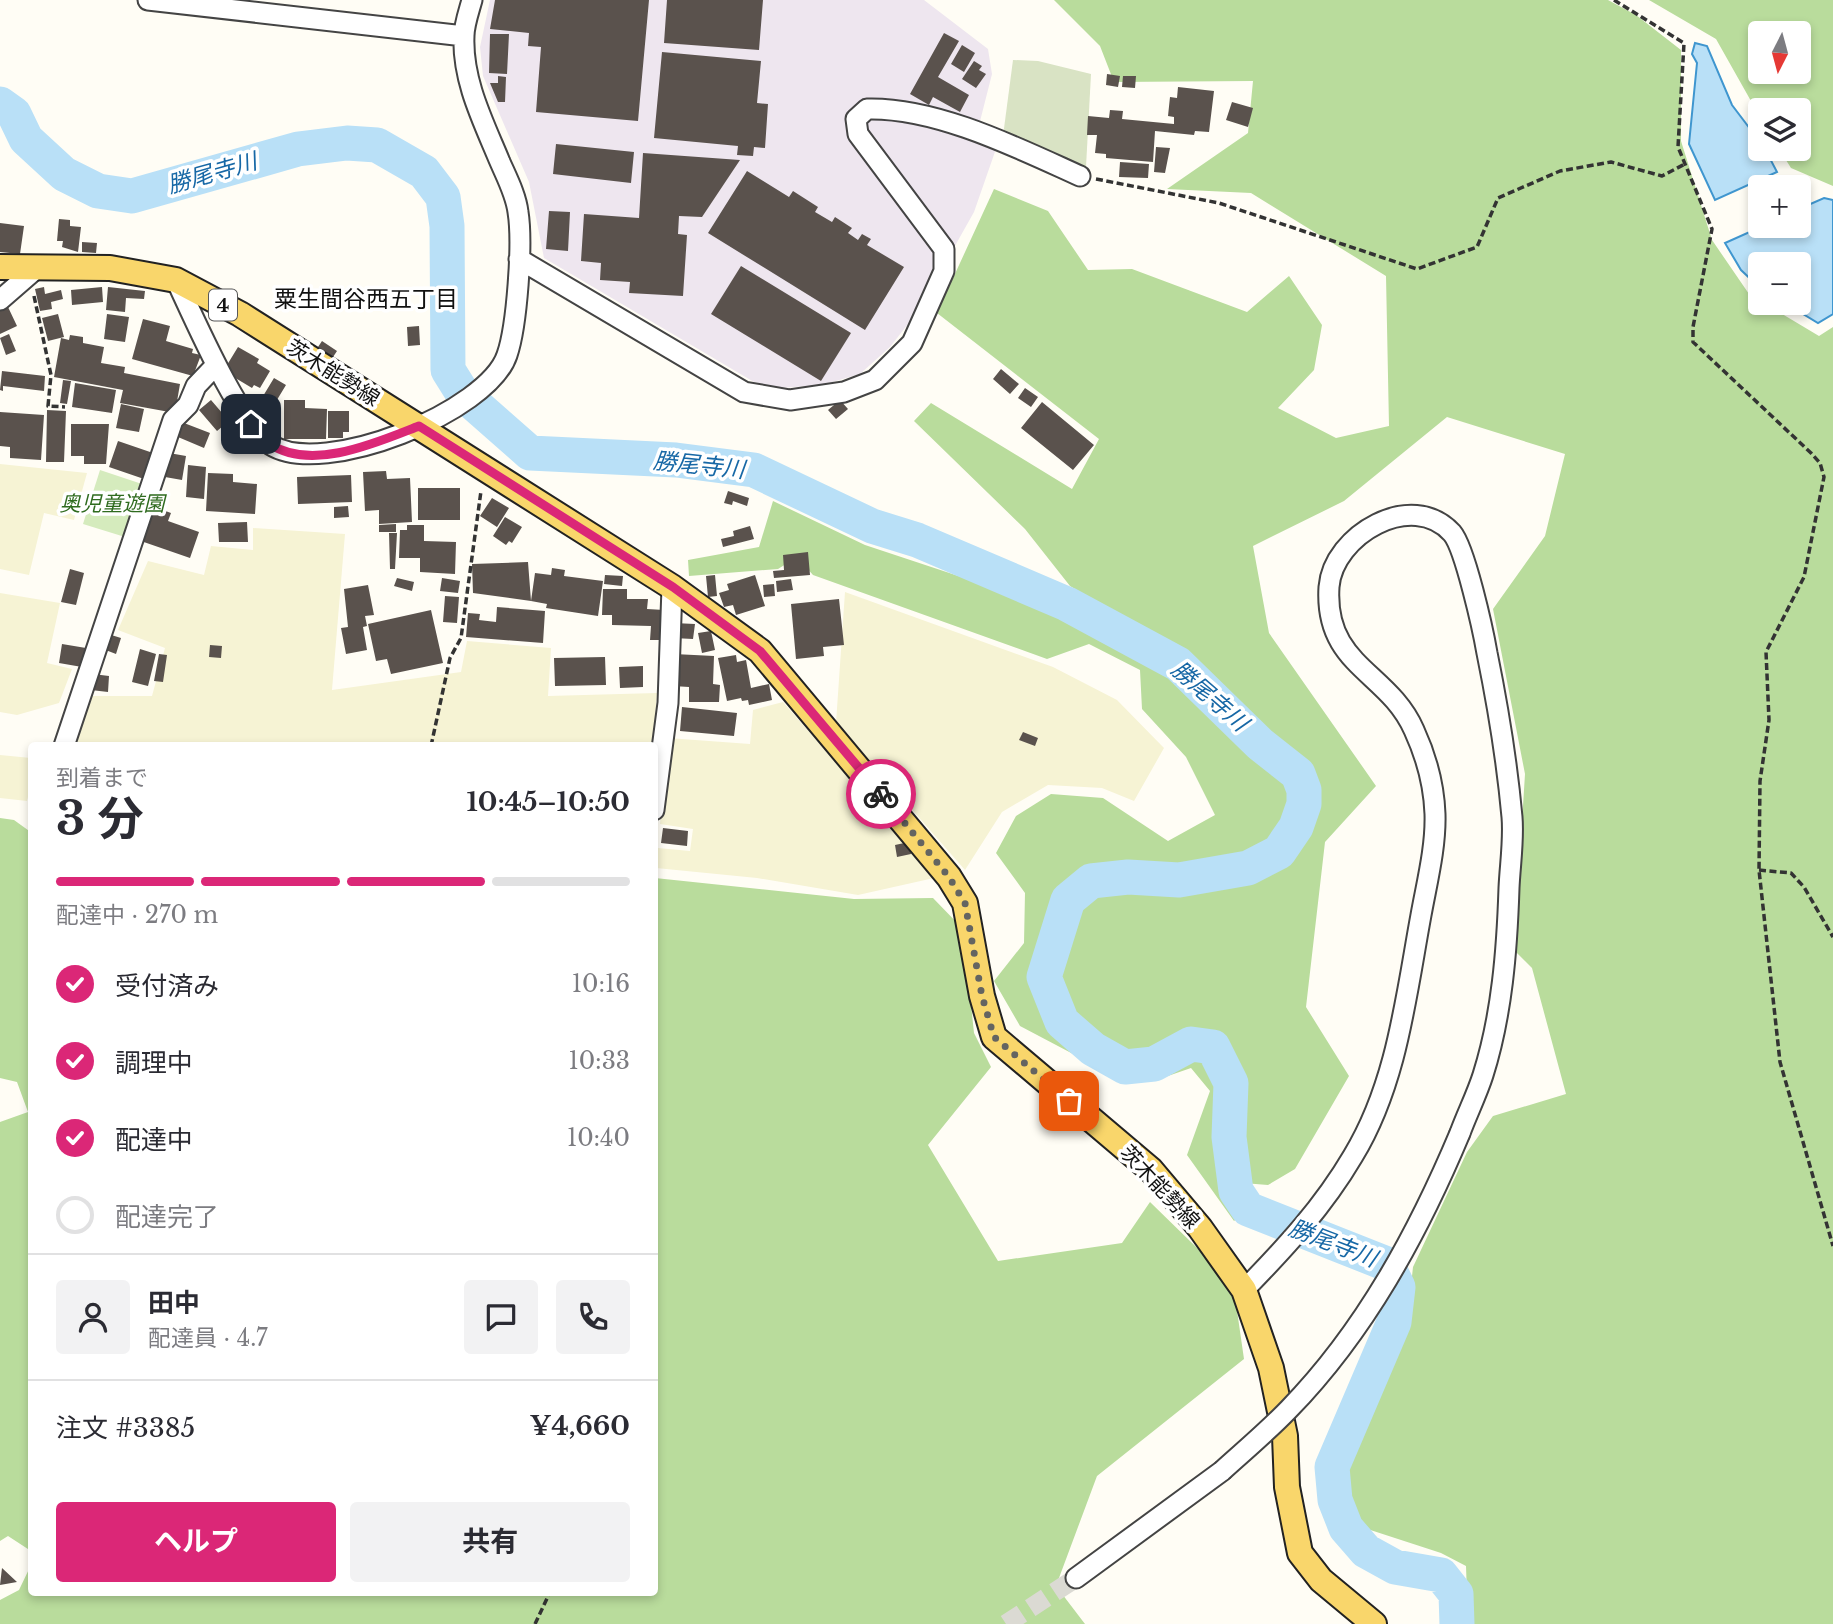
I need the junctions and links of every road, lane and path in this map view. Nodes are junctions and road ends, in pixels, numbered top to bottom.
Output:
1 (148, 0) edge
2 (472, 0) edge
3 (1614, 0) edge
4 (172, 2) edge
5 (464, 36) junction
6 (1685, 164) junction
7 (1080, 176) joint
8 (519, 259) junction
9 (0, 267) edge
10 (38, 267) junction
11 (176, 280) junction
12 (33, 295) dead end
13 (0, 300) edge
14 (216, 365) junction
15 (65, 407) dead end
16 (419, 426) junction
17 (484, 482) dead end
18 (673, 587) junction
19 (65, 742) edge
20 (432, 742) edge
21 (658, 779) edge
22 (1759, 870) junction
23 (1833, 937) edge
24 (1833, 1246) edge
25 (1244, 1290) junction
26 (1076, 1578) tunnel mouth
27 (548, 1596) edge
28 (535, 1624) edge
29 (1374, 1624) edge

1 - 4 street
2 - 5 street
3 - 6 path
4 - 5 street
5 - 8 street
6 - 7 path
6 - 22 path
7 - 8 street
8 - 16 street
9 - 10 main road, 茨木能勢線 / 4
10 - 11 main road, 茨木能勢線 / 4
10 - 13 street
11 - 14 street
11 - 16 main road, 茨木能勢線 / 4
12 - 15 path
14 - 16 street
14 - 19 street
16 - 18 main road, 茨木能勢線 / 4
17 - 20 path
18 - 21 street
18 - 25 main road, 茨木能勢線 / 4
22 - 23 path
22 - 24 path
25 - 26 street, bridge
25 - 29 main road, 茨木能勢線 / 4
27 - 28 path

